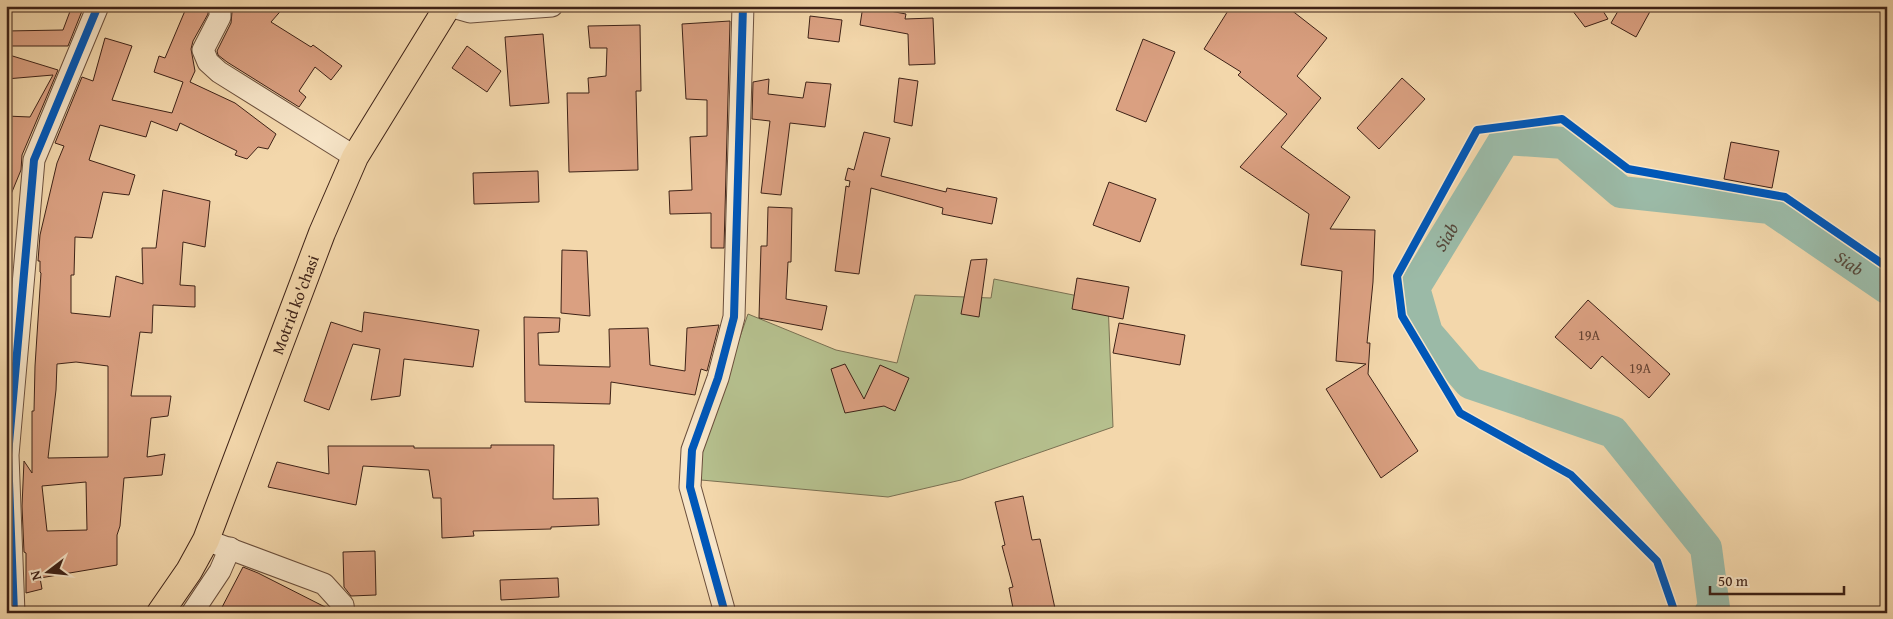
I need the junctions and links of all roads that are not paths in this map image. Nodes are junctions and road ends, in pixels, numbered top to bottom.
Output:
1 (98, 6) edge
2 (220, 6) edge
3 (449, 6) edge
4 (552, 6) edge
5 (743, 6) edge
6 (354, 157) junction
7 (218, 544) junction
8 (14, 613) edge
9 (160, 613) edge
10 (192, 613) edge
11 (344, 613) edge
12 (725, 613) edge

1 - 8 street
2 - 6 street
3 - 4 street
3 - 6 main road, Motrid ko'chasi
5 - 12 street
6 - 7 main road, Motrid ko'chasi
7 - 9 main road, Motrid ko'chasi
7 - 10 street
7 - 11 street

